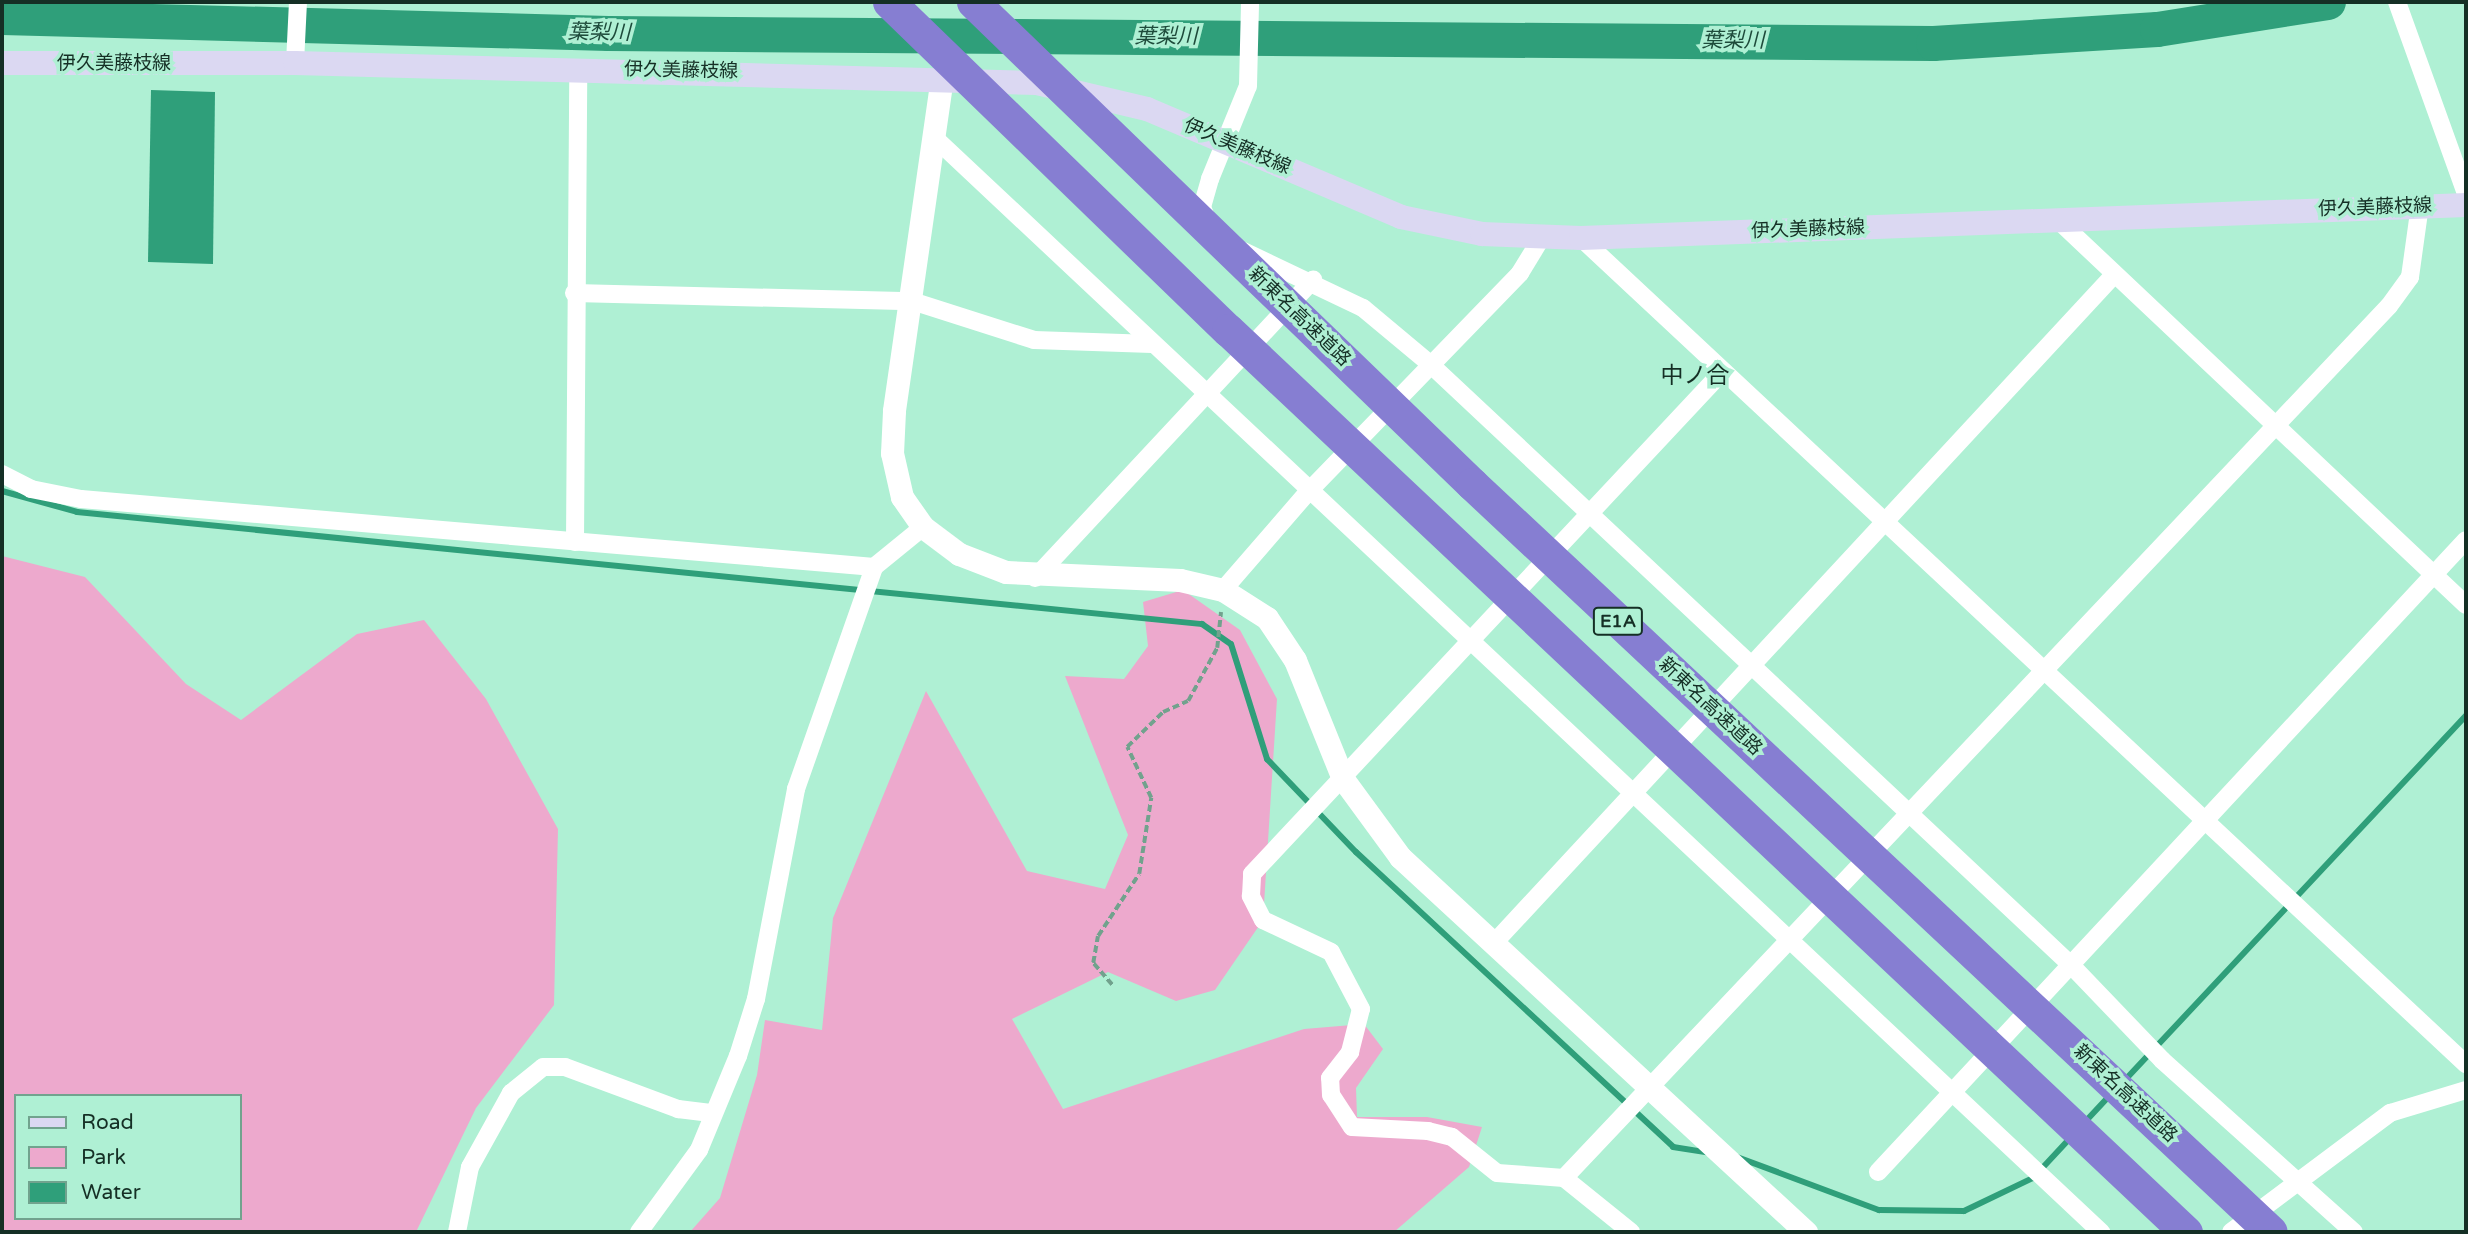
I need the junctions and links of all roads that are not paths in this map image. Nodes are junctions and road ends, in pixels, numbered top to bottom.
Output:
1 (298, 2) edge
2 (889, 2) edge
3 (973, 2) edge
4 (1250, 2) edge
5 (2397, 2) edge
6 (2, 63) edge
7 (295, 63) junction
8 (578, 69) junction
9 (942, 77) junction
10 (937, 141) junction
11 (1229, 143) junction
12 (2466, 194) edge
13 (2420, 205) junction
14 (2466, 205) edge
15 (2060, 222) junction
16 (1542, 237) junction
17 (1581, 238) junction
18 (2112, 277) junction
19 (1313, 281) junction
20 (574, 293) junction
21 (912, 301) junction
22 (1152, 344) junction
23 (1429, 363) junction
24 (1723, 370) junction
25 (1207, 394) junction
26 (2272, 426) junction
27 (2, 474) edge
28 (1308, 492) junction
29 (1590, 514) junction
30 (1884, 517) junction
31 (923, 527) junction
32 (2466, 540) edge
33 (575, 542) junction
34 (874, 567) junction
35 (2434, 574) junction
36 (1035, 578) junction
37 (1223, 590) junction
38 (2466, 605) edge
39 (1472, 643) junction
40 (1747, 665) junction
41 (2046, 670) junction
42 (1343, 779) junction
43 (1631, 789) junction
44 (1912, 814) junction
45 (2207, 817) junction
46 (1793, 942) junction
47 (1494, 943) junction
48 (2071, 965) junction
49 (2466, 1064) edge
50 (1654, 1087) junction
51 (1953, 1088) junction
52 (2466, 1090) edge
53 (713, 1113) junction
54 (1878, 1172) dead end
55 (1564, 1178) junction
56 (2303, 1184) junction
57 (457, 1232) edge
58 (639, 1232) edge
59 (1631, 1232) edge
60 (1806, 1232) edge
61 (2101, 1232) edge
62 (2186, 1232) edge
63 (2231, 1232) edge
64 (2272, 1232) edge
65 (2354, 1232) edge

1 - 7 street
2 - 62 highway, E1A
3 - 64 highway, 新東名高速道路 / E1A
4 - 11 street
5 - 12 street
6 - 7 main road, 伊久美藤枝線
7 - 8 main road, 伊久美藤枝線
8 - 9 main road, 伊久美藤枝線
8 - 20 street
9 - 10 street
9 - 11 main road, 伊久美藤枝線
10 - 21 street
10 - 22 street
11 - 16 main road, 伊久美藤枝線
11 - 19 street
13 - 14 main road, 伊久美藤枝線
13 - 15 main road, 伊久美藤枝線
13 - 26 street
15 - 17 main road, 伊久美藤枝線
15 - 18 street
16 - 17 main road, 伊久美藤枝線
16 - 23 street
17 - 24 street
18 - 26 street
18 - 30 street
19 - 23 street
19 - 25 street
20 - 21 street
20 - 33 street
21 - 22 street
21 - 31 street
22 - 25 street
23 - 28 street
23 - 29 street
24 - 29 street
24 - 30 street
25 - 28 street
25 - 36 street
26 - 35 street
26 - 41 street
27 - 33 street
28 - 37 street
28 - 39 street
29 - 39 street
29 - 40 street
30 - 40 street
30 - 41 street
31 - 34 street
31 - 36 street
32 - 35 street
33 - 34 street
34 - 53 street
35 - 38 street
35 - 45 street
36 - 37 street
37 - 42 street
39 - 42 street
39 - 43 street
40 - 43 street
40 - 44 street
41 - 44 street
41 - 45 street
42 - 47 street
42 - 55 street
43 - 46 street
43 - 47 street
44 - 46 street
44 - 48 street
45 - 48 street
45 - 49 street
46 - 50 street
46 - 51 street
47 - 50 street
48 - 51 street
48 - 56 street
50 - 55 street
50 - 60 street
51 - 54 street
51 - 61 street
52 - 56 street
53 - 57 street
53 - 58 street
55 - 59 street
56 - 63 street
56 - 65 street

